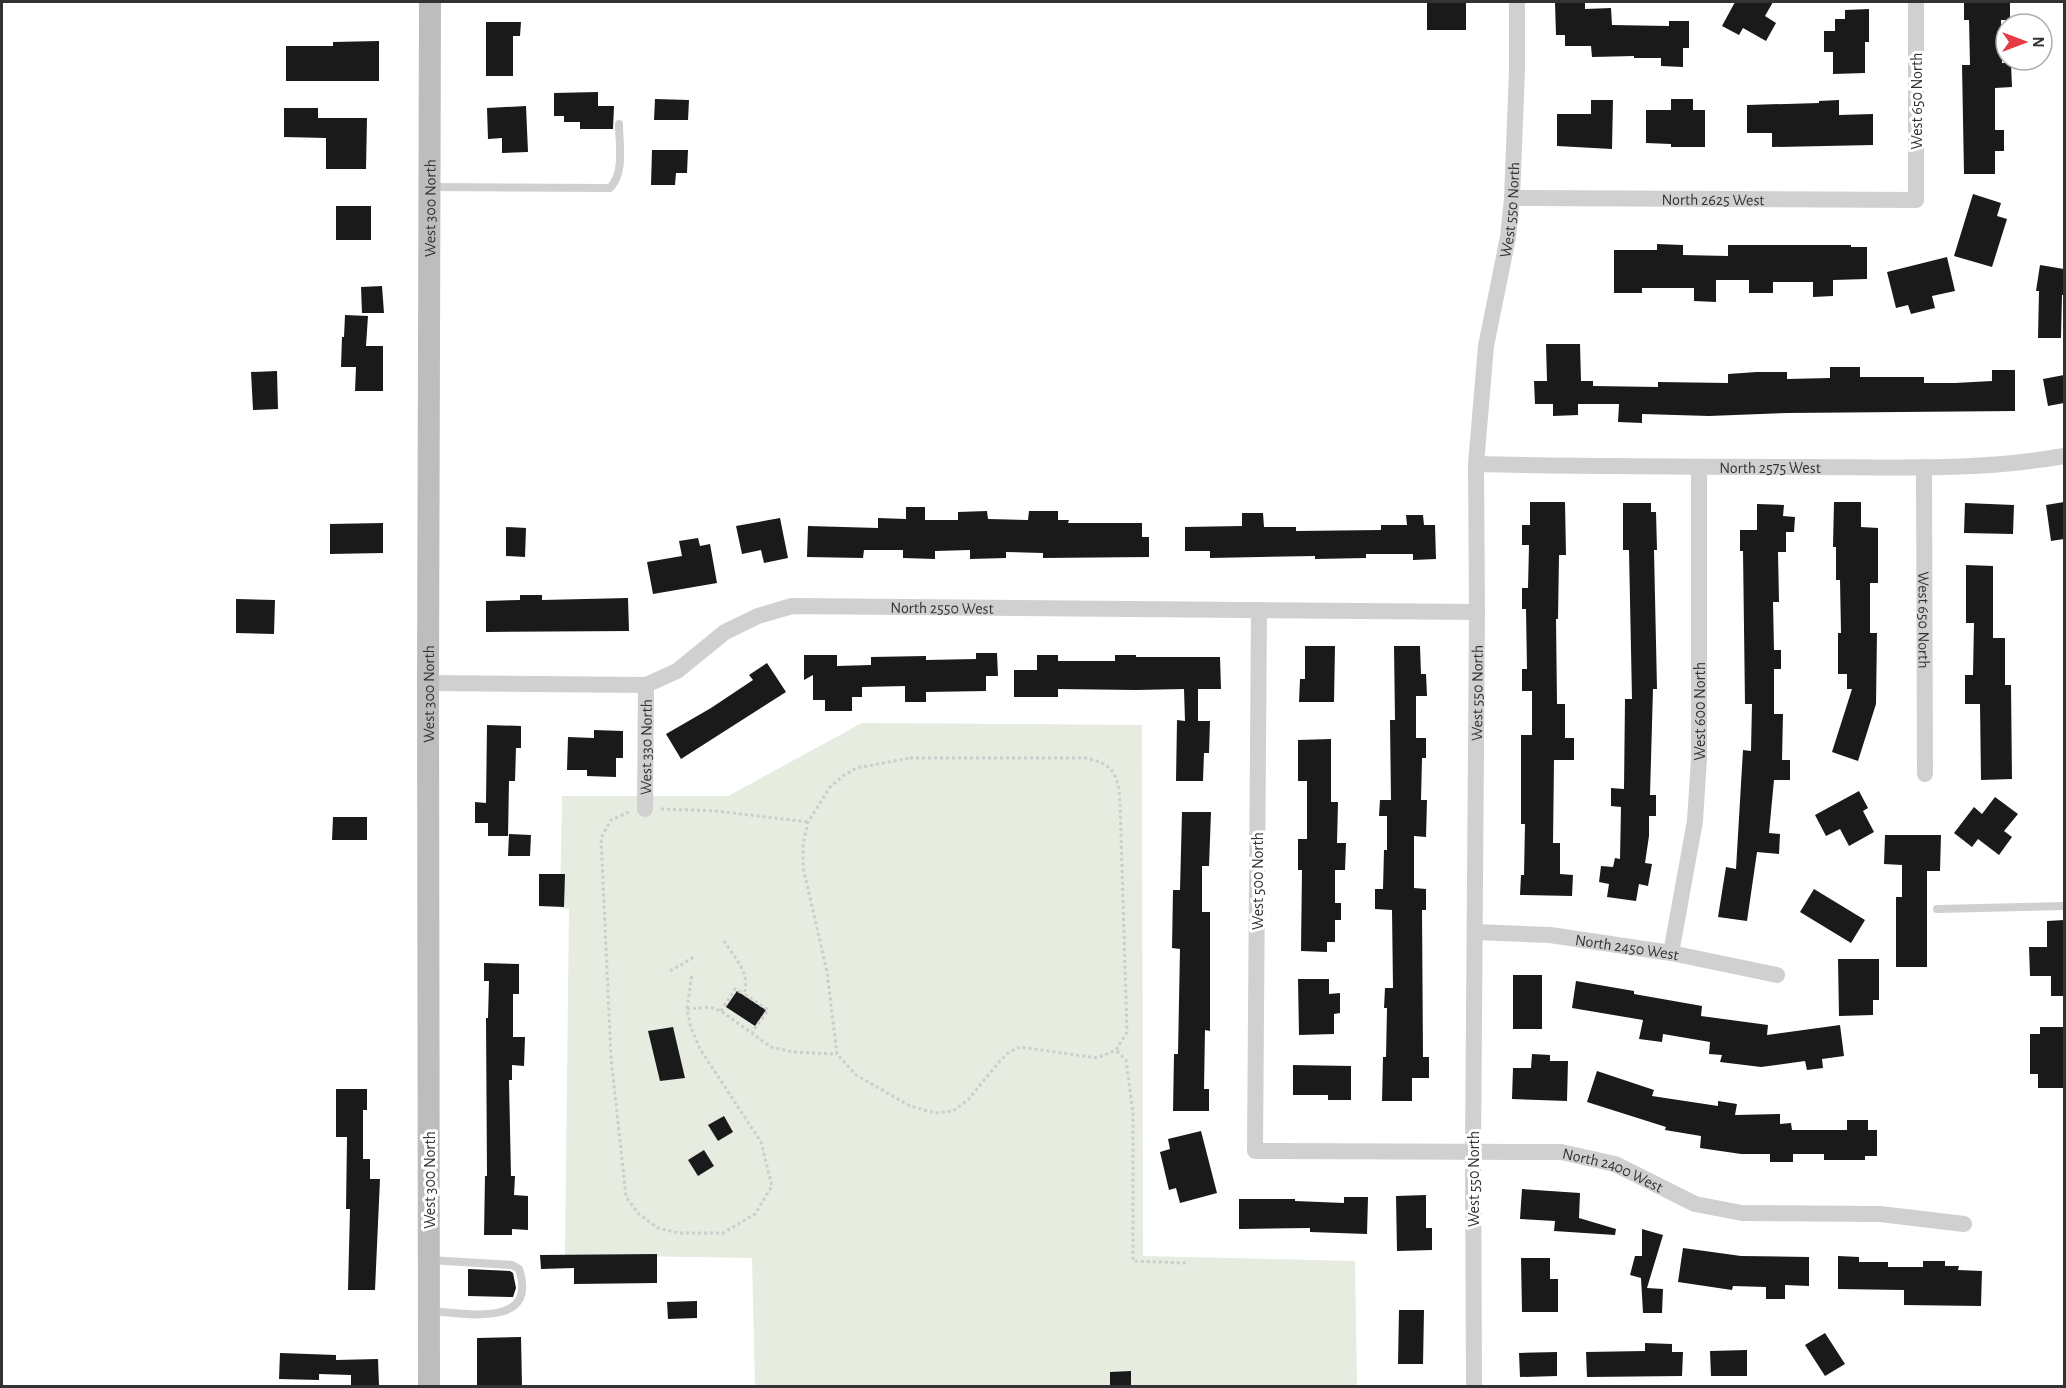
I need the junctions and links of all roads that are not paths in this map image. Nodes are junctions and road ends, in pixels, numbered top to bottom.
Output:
1 (430, 2) edge
2 (1516, 2) edge
3 (1916, 2) edge
4 (619, 124) dead end
5 (429, 187) junction
6 (1512, 198) junction
7 (1916, 200) joint
8 (2064, 456) edge
9 (1476, 464) junction
10 (1699, 467) junction
11 (1924, 467) junction
12 (1260, 610) junction
13 (1477, 612) junction
14 (428, 683) junction
15 (646, 685) junction
16 (1925, 774) dead end
17 (644, 810) road end
18 (2064, 906) edge
19 (1936, 909) dead end
20 (1475, 932) junction
21 (1671, 953) junction
22 (1777, 975) dead end
23 (1255, 1151) joint
24 (1473, 1152) junction
25 (1964, 1224) dead end
26 (429, 1260) junction
27 (429, 1311) junction
28 (429, 1386) edge
29 (1474, 1386) edge

1 - 5 main road, West 300 North
2 - 6 street, West 550 North
3 - 7 street, West 650 North
4 - 5 lane
5 - 14 main road, West 300 North
6 - 7 street, North 2625 West
6 - 9 street, West 550 North
8 - 11 street, North 2575 West
9 - 10 street, North 2575 West
9 - 13 street, West 550 North
10 - 11 street, North 2575 West
10 - 21 street, West 600 North
11 - 16 street, West 650 North
12 - 13 street, North 2550 West
12 - 15 street, North 2550 West
12 - 23 street, West 500 North
13 - 20 street, West 550 North
14 - 15 street, North 2550 West
14 - 26 main road, West 300 North
15 - 17 street, West 330 North
18 - 19 lane
20 - 21 street, North 2450 West
20 - 24 street, West 550 North
21 - 22 street, North 2450 West
23 - 24 street, North 2400 West
24 - 25 street, North 2400 West
24 - 29 street, West 550 North
26 - 27 main road, West 300 North
26 - 27 lane
27 - 28 main road, West 300 North

